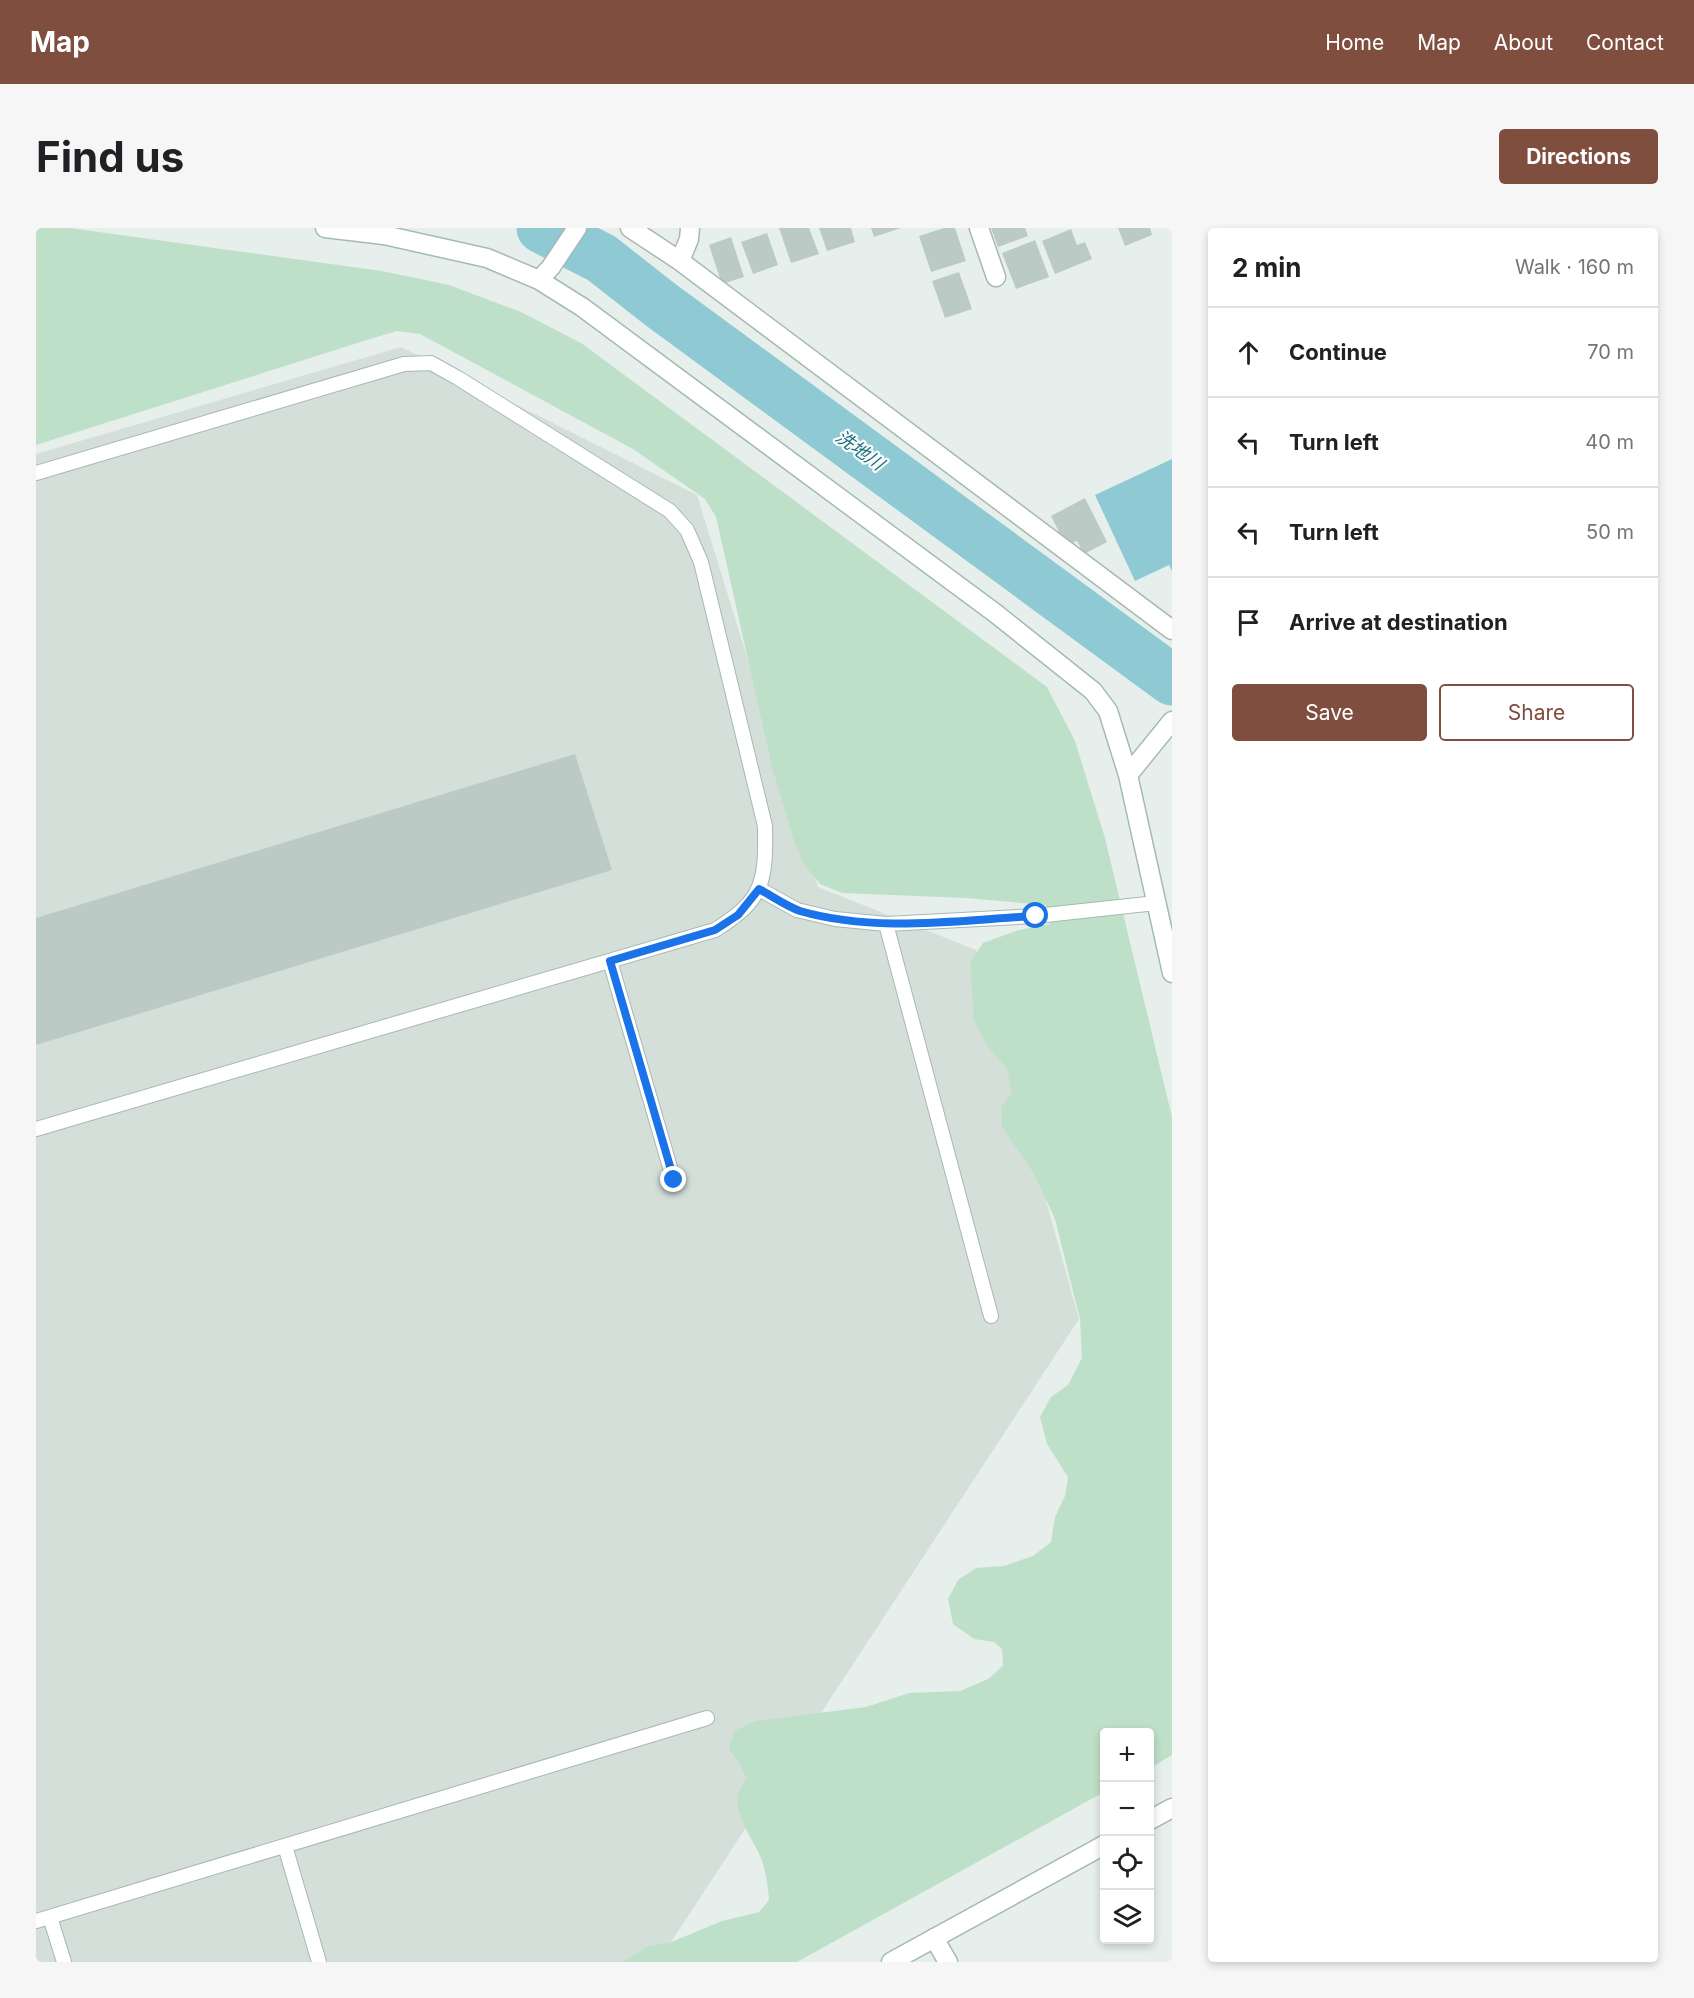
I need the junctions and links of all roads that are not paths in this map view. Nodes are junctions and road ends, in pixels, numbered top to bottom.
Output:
1 (325, 228) edge
2 (577, 228) edge
3 (630, 228) edge
4 (690, 228) edge
5 (979, 228) edge
6 (680, 261) junction
7 (545, 274) junction
8 (996, 278) dead end
9 (36, 473) edge
10 (1172, 630) edge
11 (1171, 723) edge
12 (1128, 775) junction
13 (759, 889) junction
14 (1156, 903) junction
15 (886, 924) junction
16 (1169, 945) edge
17 (610, 961) junction
18 (1172, 973) edge
19 (36, 1129) edge
20 (674, 1180) dead end
21 (991, 1316) dead end
22 (706, 1718) dead end
23 (1172, 1808) edge
24 (1154, 1817) edge
25 (285, 1846) junction
26 (1100, 1847) edge
27 (50, 1917) junction
28 (36, 1921) edge
29 (934, 1938) junction
30 (64, 1962) edge
31 (319, 1962) edge
32 (891, 1962) edge
33 (948, 1962) edge

1 - 7 street
2 - 7 street
3 - 6 street
4 - 6 street
5 - 8 street
6 - 10 street
7 - 12 street
9 - 13 lane
11 - 12 street
12 - 14 street
13 - 15 lane
13 - 17 lane
14 - 15 lane
14 - 16 street
15 - 21 lane
16 - 18 street
17 - 19 lane
17 - 20 lane
22 - 25 lane
23 - 24 street
25 - 27 lane
25 - 31 lane
26 - 29 street
27 - 28 lane
27 - 30 lane
29 - 32 street
29 - 33 street

